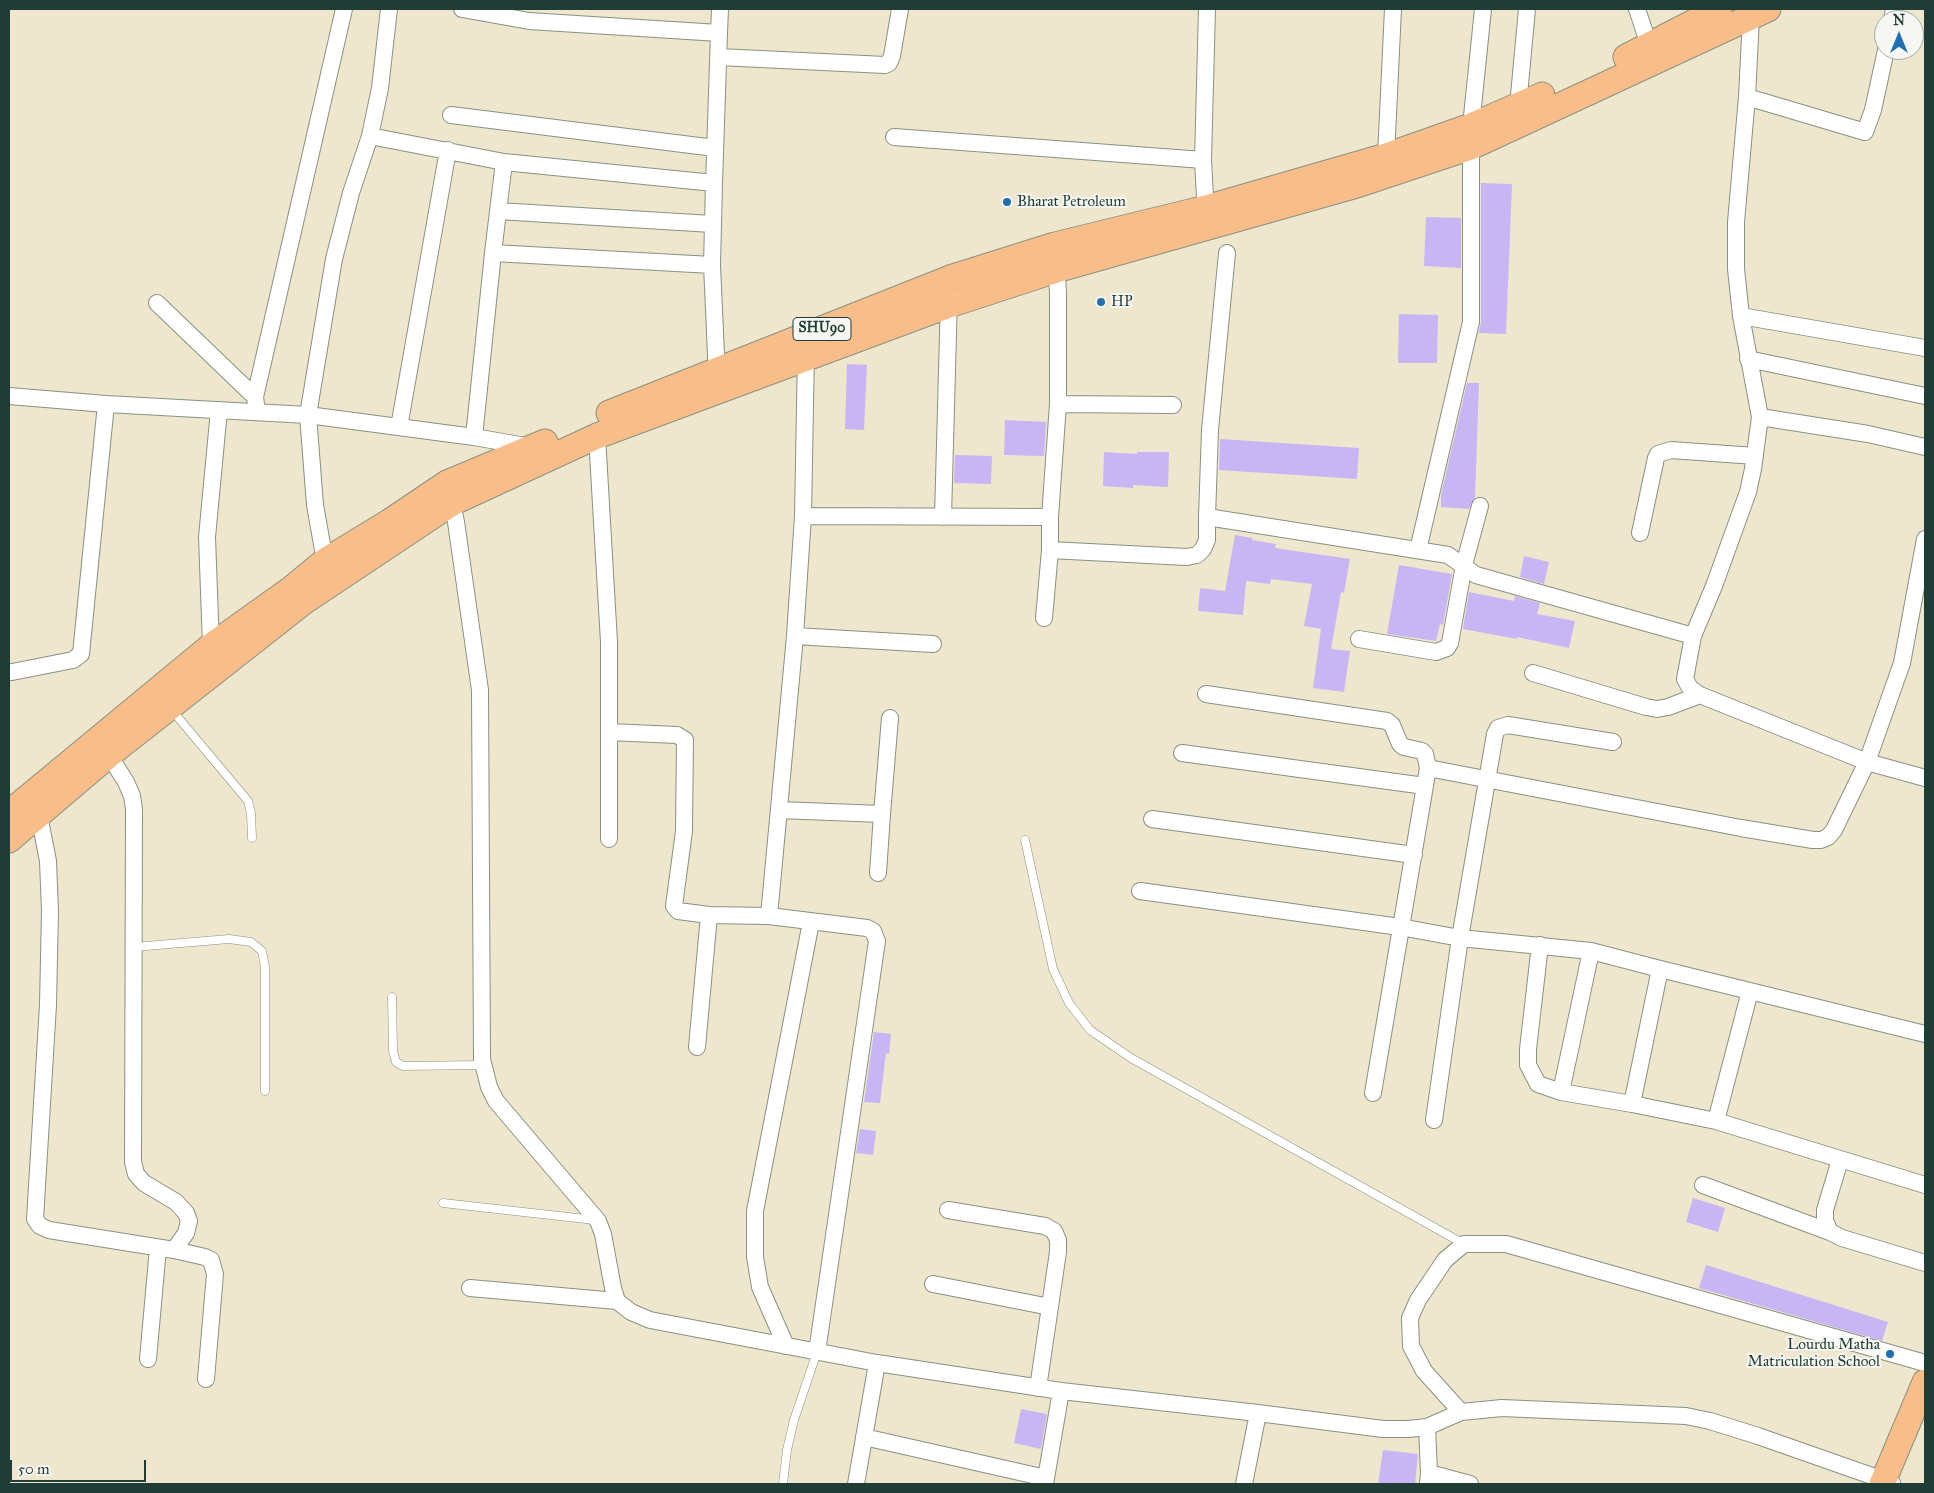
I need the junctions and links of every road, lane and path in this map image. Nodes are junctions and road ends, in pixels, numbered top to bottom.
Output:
1 (344, 9) edge
2 (389, 9) edge
3 (462, 9) edge
4 (720, 9) edge
5 (900, 9) edge
6 (1207, 9) edge
7 (1392, 9) edge
8 (1483, 9) edge
9 (1527, 9) edge
10 (1637, 9) edge
11 (1719, 9) edge
12 (1756, 11) edge
13 (719, 32) junction
14 (1649, 45) junction
15 (719, 57) junction
16 (1884, 60) edge
17 (1748, 97) junction
18 (1518, 106) junction
19 (451, 115) dead end
20 (370, 136) junction
21 (1471, 137) junction
22 (894, 138) dead end
23 (715, 148) junction
24 (448, 150) junction
25 (1386, 156) junction
26 (1202, 160) junction
27 (504, 162) junction
28 (714, 183) junction
29 (498, 211) junction
30 (1206, 218) junction
31 (712, 224) junction
32 (1055, 245) junction
33 (493, 253) junction
34 (1227, 253) dead end
35 (712, 265) junction
36 (1056, 270) junction
37 (950, 278) junction
38 (157, 303) dead end
39 (949, 305) junction
40 (1741, 316) junction
41 (806, 346) junction
42 (1925, 348) edge
43 (1748, 359) junction
44 (717, 381) junction
45 (9, 396) edge
46 (1925, 396) edge
47 (106, 404) junction
48 (256, 404) junction
49 (1058, 404) junction
50 (1173, 405) dead end
51 (219, 410) junction
52 (308, 416) junction
53 (1760, 417) junction
54 (399, 427) junction
55 (598, 436) junction
56 (474, 437) junction
57 (1925, 447) edge
58 (539, 453) junction
59 (1755, 456) junction
60 (452, 503) junction
61 (1480, 506) dead end
62 (803, 516) junction
63 (943, 517) junction
64 (1050, 517) junction
65 (1207, 517) junction
66 (1640, 533) dead end
67 (1925, 539) edge
68 (1050, 550) junction
69 (1418, 550) junction
70 (325, 561) junction
71 (1464, 565) junction
72 (1044, 618) dead end
73 (795, 636) junction
74 (1693, 636) junction
75 (1359, 639) dead end
76 (933, 644) dead end
77 (211, 646) junction
78 (12, 672) dead end
79 (1533, 673) dead end
80 (1206, 694) dead end
81 (1700, 695) junction
82 (170, 708) junction
83 (890, 718) dead end
84 (609, 732) junction
85 (1613, 742) dead end
86 (1182, 753) dead end
87 (109, 755) junction
88 (1867, 762) junction
89 (1428, 768) junction
90 (1925, 778) edge
91 (1488, 779) junction
92 (1424, 786) junction
93 (779, 810) junction
94 (9, 812) edge
95 (882, 814) junction
96 (39, 815) junction
97 (1152, 819) dead end
98 (252, 838) dead end
99 (609, 839) dead end
100 (9, 840) edge
101 (1026, 840) dead end
102 (1414, 855) junction
103 (878, 873) dead end
104 (1140, 891) dead end
105 (709, 915) junction
106 (769, 916) junction
107 (812, 922) junction
108 (1400, 927) junction
109 (1460, 938) junction
110 (1540, 945) junction
111 (134, 947) junction
112 (1591, 950) junction
113 (1660, 970) junction
114 (1750, 991) junction
115 (392, 997) dead end
116 (1925, 1034) edge
117 (698, 1047) dead end
118 (483, 1065) junction
119 (265, 1091) dead end
120 (1561, 1092) junction
121 (1373, 1093) dead end
122 (1632, 1104) junction
123 (1434, 1120) dead end
124 (1716, 1121) junction
125 (1840, 1160) junction
126 (1702, 1185) dead end
127 (1925, 1185) edge
128 (443, 1203) dead end
129 (948, 1210) dead end
130 (598, 1221) junction
131 (1830, 1232) junction
132 (1464, 1244) junction
133 (166, 1249) junction
134 (1925, 1263) edge
135 (934, 1284) dead end
136 (470, 1288) dead end
137 (617, 1301) junction
138 (1050, 1307) junction
139 (786, 1346) junction
140 (817, 1352) junction
141 (148, 1359) dead end
142 (877, 1363) junction
143 (1925, 1363) edge
144 (206, 1380) dead end
145 (1925, 1382) edge
146 (1038, 1388) junction
147 (1062, 1392) junction
148 (1461, 1412) junction
149 (1258, 1413) junction
150 (1925, 1422) edge
151 (1427, 1427) junction
152 (864, 1438) junction
153 (1428, 1478) edge
154 (1046, 1481) edge
155 (1889, 1483) edge
156 (783, 1484) edge
157 (856, 1484) edge
158 (1244, 1484) edge
159 (1470, 1484) edge

1 - 48 street
2 - 20 street
3 - 13 street
4 - 13 street
5 - 15 street
6 - 26 street
7 - 25 street
8 - 21 street
9 - 18 street
10 - 14 street
11 - 14 main road, SHU90
12 - 17 street
12 - 21 main road
13 - 15 street
14 - 18 main road, SHU90
15 - 23 street
16 - 17 street
17 - 40 street
18 - 21 main road, SHU90
19 - 23 street
20 - 24 street
20 - 52 street
21 - 25 main road, SHU90
21 - 30 main road
21 - 69 street
22 - 26 street
23 - 28 street
24 - 27 street
24 - 54 street
25 - 30 main road, SHU90
26 - 30 street
27 - 28 street
27 - 29 street
28 - 31 street
29 - 31 street
29 - 33 street
30 - 32 main road, SHU90
30 - 36 main road
31 - 35 street
32 - 36 street
32 - 37 main road, SHU90
33 - 35 street
33 - 56 street
34 - 65 street
35 - 44 street
36 - 39 main road
36 - 49 street
37 - 39 street
37 - 41 main road, SHU90
38 - 48 street
39 - 41 main road
39 - 63 street
40 - 42 street
40 - 43 street
41 - 44 main road, SHU90
41 - 62 street
43 - 46 street
43 - 53 street
44 - 55 main road
44 - 58 main road, SHU90
45 - 47 street
47 - 51 street
47 - 78 street
48 - 51 street
48 - 52 street
49 - 50 street
49 - 64 street
51 - 77 street
52 - 54 street
52 - 70 street
53 - 57 street
53 - 59 street
54 - 56 street
55 - 58 main road
55 - 84 street
56 - 58 street
58 - 60 main road
58 - 70 main road, SHU90
59 - 66 street
59 - 74 street
60 - 82 main road
60 - 118 street
61 - 71 street
62 - 63 street
62 - 73 street
63 - 64 street
64 - 68 street
65 - 68 street
65 - 69 street
67 - 88 street
68 - 72 street
69 - 71 street
70 - 77 main road, SHU90
71 - 74 street
71 - 75 street
73 - 76 street
73 - 93 street
74 - 81 street
77 - 94 main road, SHU90
79 - 81 street
80 - 89 street
81 - 88 street
82 - 87 main road
82 - 98 lane
83 - 95 street
84 - 99 street
84 - 105 street
85 - 91 street
86 - 92 street
87 - 96 main road
87 - 111 street
88 - 90 street
88 - 91 street
89 - 91 street
89 - 92 street
91 - 109 street
92 - 102 street
93 - 95 street
93 - 106 street
95 - 103 street
96 - 100 main road
96 - 133 street
97 - 102 street
101 - 132 lane
102 - 108 street
104 - 108 street
105 - 106 street
105 - 117 street
106 - 107 street
107 - 139 street
107 - 140 street
108 - 109 street
108 - 121 street
109 - 110 street
109 - 123 street
110 - 112 street
110 - 120 street
111 - 119 lane
111 - 133 street
112 - 113 street
112 - 120 street
113 - 114 street
113 - 122 street
114 - 116 street
114 - 124 street
115 - 118 lane
118 - 130 street
120 - 122 street
122 - 124 street
124 - 125 street
125 - 127 street
125 - 131 street
126 - 131 street
128 - 130 lane
129 - 138 street
130 - 137 street
131 - 134 street
132 - 143 street
132 - 148 street
133 - 141 street
133 - 144 street
135 - 138 street
136 - 137 street
137 - 139 street
138 - 146 street
139 - 140 street
140 - 142 street
140 - 156 lane
142 - 146 street
142 - 152 street
145 - 155 main road
146 - 147 street
147 - 149 street
147 - 154 street
148 - 151 street
148 - 155 street
149 - 151 street
149 - 158 street
150 - 155 main road
151 - 153 street
152 - 154 street
152 - 157 street
153 - 159 street

